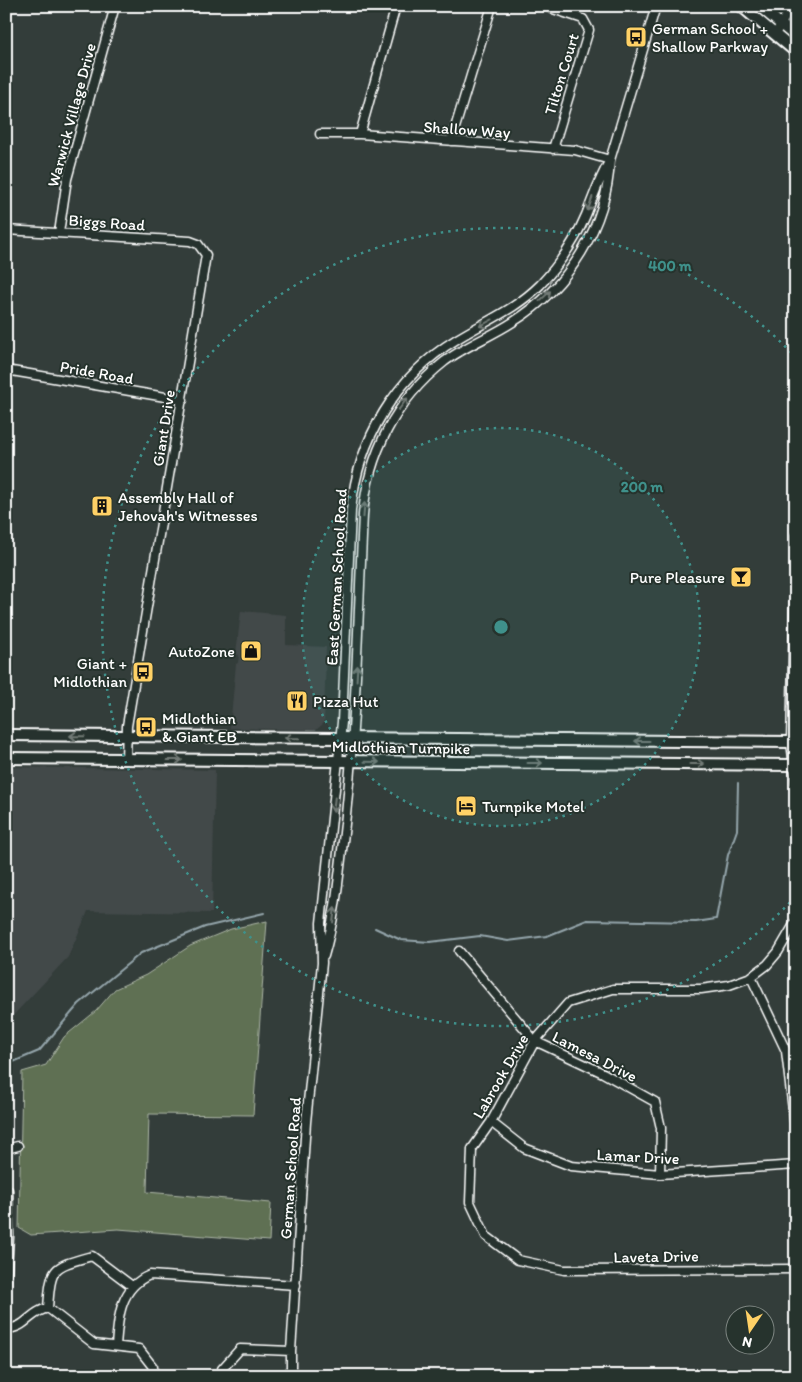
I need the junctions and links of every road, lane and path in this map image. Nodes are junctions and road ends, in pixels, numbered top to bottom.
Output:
1 (115, 6) edge
2 (396, 6) edge
3 (492, 6) edge
4 (544, 6) edge
5 (656, 6) edge
6 (741, 6) edge
7 (759, 6) edge
8 (792, 6) edge
9 (780, 24) junction
10 (774, 34) junction
11 (796, 37) edge
12 (796, 52) edge
13 (320, 134) dead end
14 (360, 134) junction
15 (451, 141) junction
16 (553, 149) junction
17 (610, 160) junction
18 (6, 230) edge
19 (59, 233) junction
20 (203, 249) joint
21 (6, 370) edge
22 (182, 400) junction
23 (796, 535) edge
24 (350, 538) junction
25 (362, 539) junction
26 (6, 735) edge
27 (126, 737) junction
28 (341, 739) junction
29 (354, 739) junction
30 (793, 742) edge
31 (6, 758) edge
32 (126, 759) junction
33 (339, 761) junction
34 (351, 762) junction
35 (794, 765) edge
36 (796, 783) edge
37 (796, 922) edge
38 (459, 951) dead end
39 (322, 962) junction
40 (751, 977) junction
41 (535, 1041) junction
42 (491, 1122) junction
43 (796, 1136) edge
44 (18, 1146) dead end
45 (6, 1149) edge
46 (796, 1166) edge
47 (660, 1174) junction
48 (8, 1190) dead end
49 (7, 1237) edge
50 (518, 1260) joint
51 (796, 1269) edge
52 (6, 1285) edge
53 (296, 1285) junction
54 (132, 1286) junction
55 (48, 1308) junction
56 (6, 1329) edge
57 (116, 1346) junction
58 (291, 1352) junction
59 (152, 1376) edge
60 (221, 1376) edge
61 (291, 1376) edge

1 - 19 street, Warwick Village Drive
2 - 14 street
3 - 15 street
4 - 16 street, Tilton Court
5 - 17 street, East German School Road
6 - 10 main road
7 - 9 main road
8 - 9 street
9 - 10 street
9 - 11 main road
10 - 12 main road
13 - 14 street, Shallow Way
14 - 15 street, Shallow Way
15 - 16 street, Shallow Way
16 - 17 street, Shallow Way
17 -> 24 street, East German School Road
25 -> 17 street, East German School Road
18 - 19 street, Biggs Road
19 - 20 street, Biggs Road
20 - 22 street, Giant Drive
21 - 22 street, Pride Road
22 - 27 street, Giant Drive
23 - 30 street
24 - 25 street
24 - 28 street, East German School Road
29 -> 25 street, East German School Road
27 -> 26 main road, Midlothian Turnpike
28 -> 27 main road, Midlothian Turnpike
27 - 32 street, Giant Drive
28 - 29 main road, Midlothian Turnpike
28 - 33 street, German School Road
30 -> 29 main road, Midlothian Turnpike
29 - 34 street, German School Road
30 - 35 street
31 - 32 main road, Midlothian Turnpike
32 -> 33 main road, Midlothian Turnpike
33 - 34 main road, Midlothian Turnpike
33 -> 39 street, German School Road
34 -> 35 main road, Midlothian Turnpike
39 -> 34 street, German School Road
35 - 36 street
37 - 40 street, Labrook Drive
38 - 41 street, Lamesa Drive
39 - 53 street, German School Road
40 - 41 street, Labrook Drive
40 - 43 street
41 - 42 street, Labrook Drive
41 - 47 street, Lamesa Drive
42 - 47 street, Lamar Drive
42 - 50 street, Labrook Drive
44 - 45 street
46 - 47 street, Lamar Drive
48 - 49 street
49 - 52 street
50 - 51 street, Laveta Drive
53 - 54 street
53 - 58 street, German School Road
54 - 55 street
54 - 57 street
55 - 56 street
55 - 57 street
57 - 59 street
58 - 60 street
58 - 61 street, German School Road

